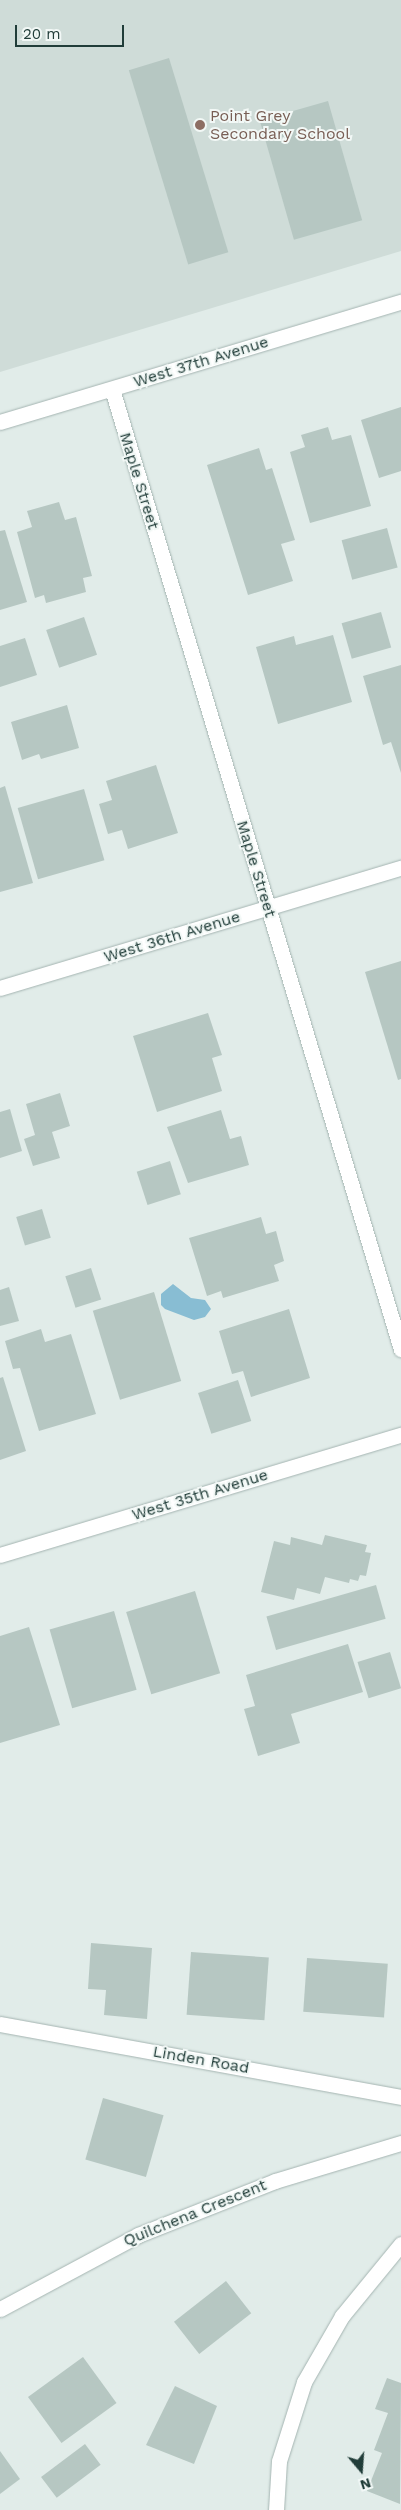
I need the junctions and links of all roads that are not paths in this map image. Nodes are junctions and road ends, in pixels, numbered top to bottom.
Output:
1 (401, 302) edge
2 (112, 388) junction
3 (0, 422) edge
4 (401, 868) edge
5 (267, 908) junction
6 (0, 988) edge
7 (401, 1349) edge
8 (401, 1435) edge
9 (0, 1555) edge
10 (0, 2024) edge
11 (401, 2097) edge
12 (401, 2143) edge
13 (401, 2244) edge
14 (0, 2309) edge
15 (276, 2510) edge

1 - 2 street, West 37th Avenue
2 - 3 street, West 37th Avenue
2 - 5 street, Maple Street
4 - 5 street, West 36th Avenue
5 - 6 street, West 36th Avenue
5 - 7 street, Maple Street
8 - 9 street, West 35th Avenue
10 - 11 street, Linden Road
12 - 14 street, Quilchena Crescent
13 - 15 street

